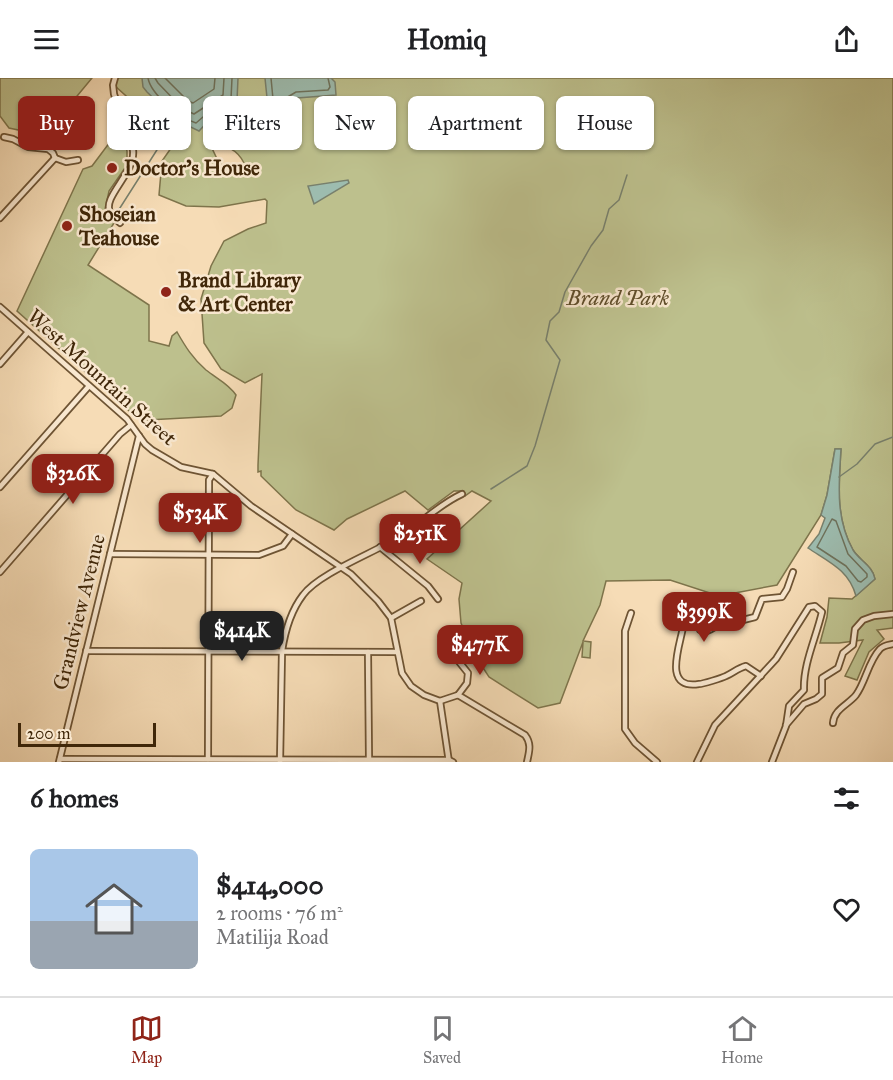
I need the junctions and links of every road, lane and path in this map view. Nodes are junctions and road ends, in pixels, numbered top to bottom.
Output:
1 (116, 78) edge
2 (4, 137) dead end
3 (55, 158) junction
4 (78, 160) dead end
5 (0, 218) edge
6 (120, 223) dead end
7 (0, 307) edge
8 (28, 332) junction
9 (0, 364) edge
10 (89, 386) junction
11 (131, 424) junction
12 (139, 436) junction
13 (213, 474) junction
14 (0, 487) edge
15 (462, 494) dead end
16 (292, 534) junction
17 (381, 547) junction
18 (110, 554) junction
19 (208, 555) junction
20 (343, 568) junction
21 (0, 572) edge
22 (793, 572) dead end
23 (438, 599) dead end
24 (421, 601) dead end
25 (631, 613) dead end
26 (893, 614) edge
27 (391, 618) junction
28 (893, 644) edge
29 (86, 651) junction
30 (208, 651) junction
31 (282, 651) junction
32 (368, 652) junction
33 (397, 652) junction
34 (456, 658) dead end
35 (761, 676) junction
36 (458, 695) junction
37 (440, 700) junction
38 (833, 723) dead end
39 (786, 726) junction
40 (208, 759) junction
41 (59, 760) edge
42 (201, 760) edge
43 (281, 760) edge
44 (369, 760) edge
45 (450, 761) edge
46 (527, 762) edge
47 (657, 762) edge
48 (697, 762) edge
49 (772, 762) edge

1 - 6 street
2 - 3 street
3 - 4 street
3 - 5 street
7 - 8 street, West Mountain Street
8 - 9 street
8 - 10 street, West Mountain Street
10 - 11 street, West Mountain Street
10 - 14 street
11 - 12 street, West Mountain Street
11 - 21 street
12 - 13 street, West Mountain Street
12 - 18 street, Grandview Avenue
13 - 16 street, West Mountain Street
13 - 19 street
15 - 17 street
16 - 19 street
16 - 20 street, West Mountain Street
17 - 20 street
17 - 23 street
18 - 19 street
18 - 29 street, Grandview Avenue
19 - 30 street
20 - 27 street, West Mountain Street
20 - 31 street
22 - 35 street
24 - 27 street
25 - 47 street
26 - 39 street
27 - 33 street, West Mountain Street
28 - 38 street
29 - 30 street
29 - 41 street, Grandview Avenue
30 - 31 street
30 - 40 street
31 - 32 street
31 - 43 street
32 - 33 street
32 - 44 street
33 - 37 street, West Mountain Street
34 - 36 street
35 - 39 street
35 - 48 street
36 - 37 street
36 - 46 street
37 - 45 street
39 - 49 street
40 - 42 street
40 - 43 street
41 - 42 street
43 - 44 street
44 - 45 street

